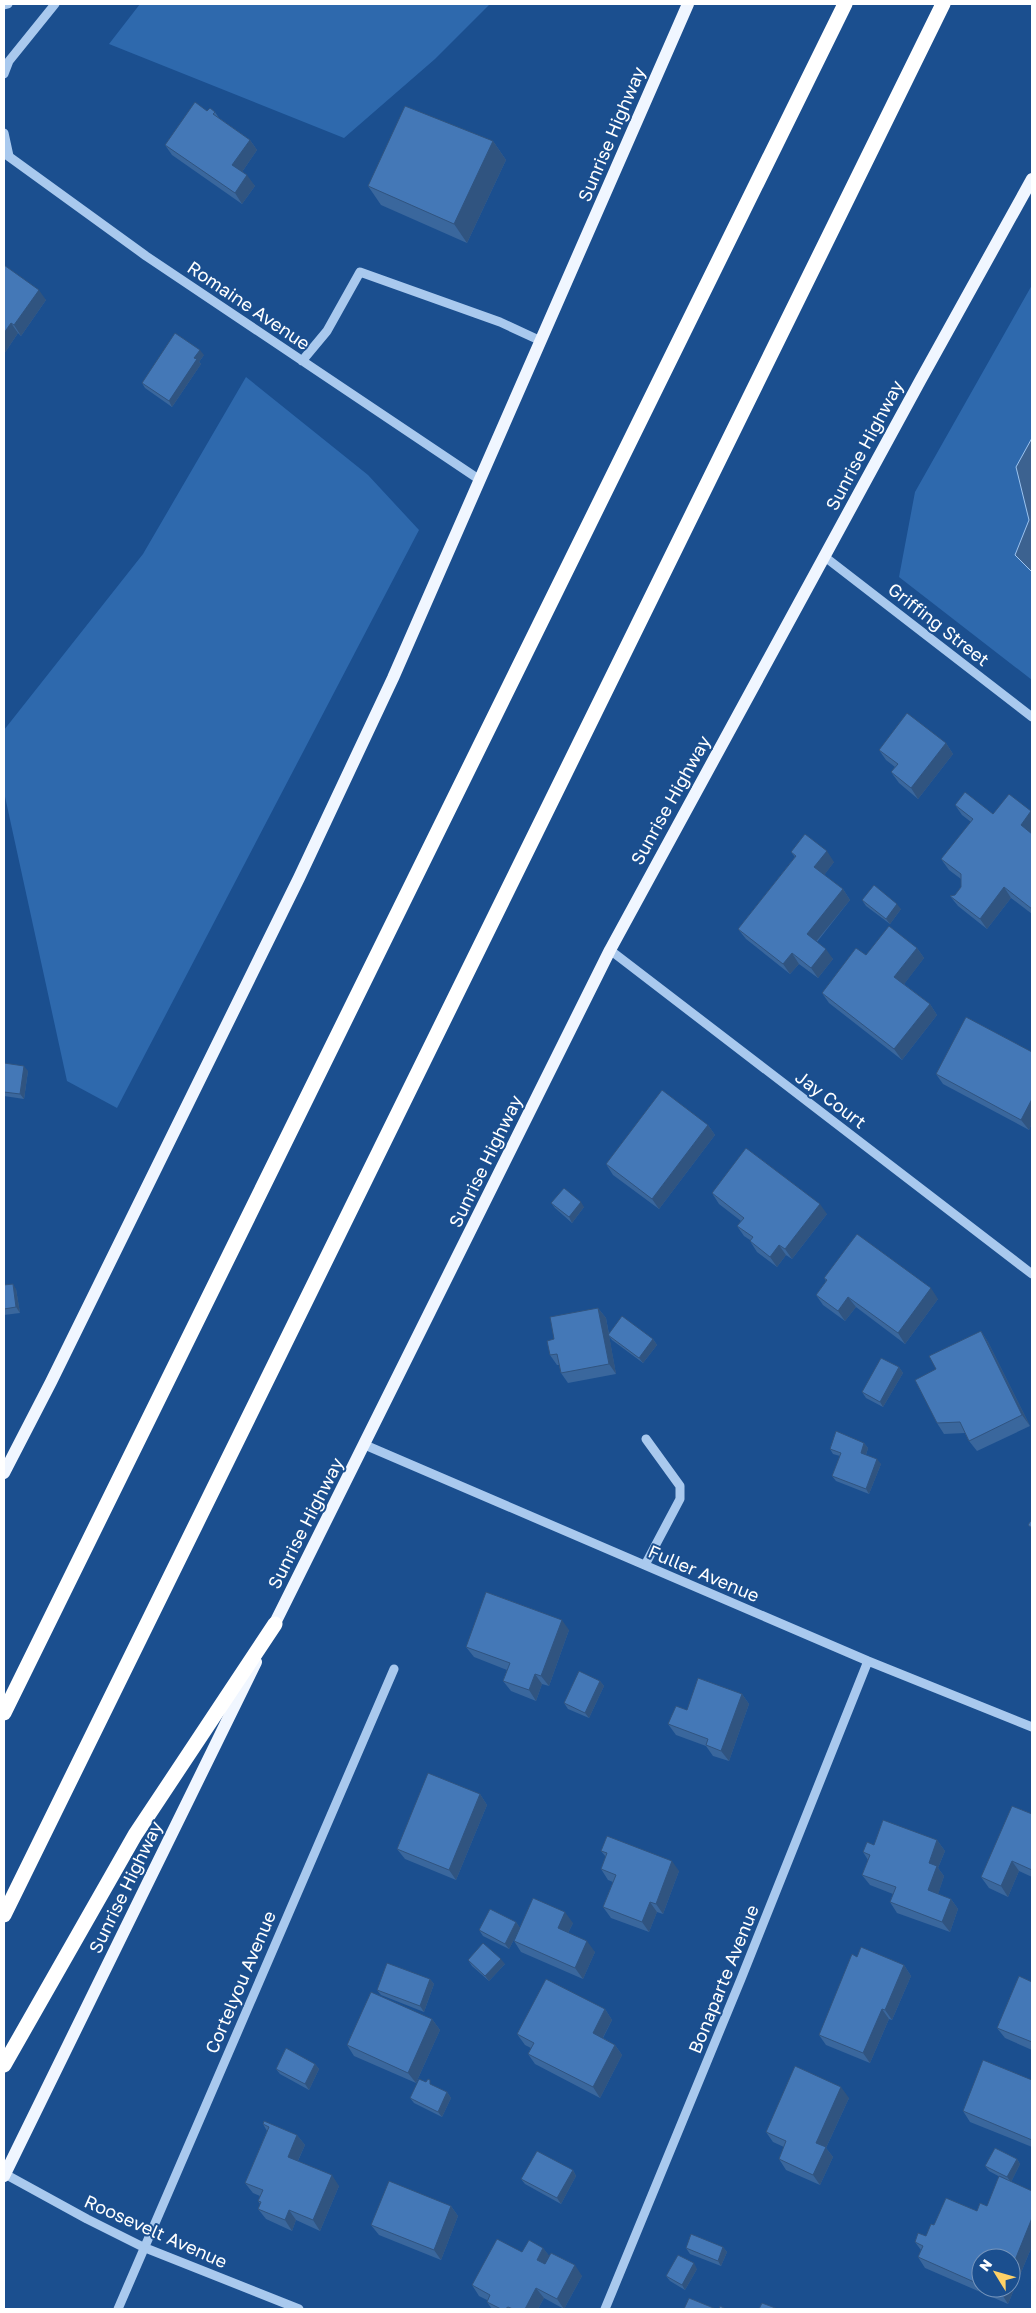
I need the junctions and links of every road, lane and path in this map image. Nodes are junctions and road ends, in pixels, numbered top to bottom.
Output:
1 (8, 4) edge
2 (56, 4) edge
3 (688, 4) edge
4 (845, 4) edge
5 (943, 4) edge
6 (4, 5) edge
7 (4, 74) edge
8 (4, 133) edge
9 (6, 155) edge
10 (1032, 180) edge
11 (541, 341) junction
12 (302, 361) junction
13 (480, 480) junction
14 (825, 557) junction
15 (1032, 718) edge
16 (610, 950) junction
17 (1032, 1274) edge
18 (646, 1439) dead end
19 (365, 1445) junction
20 (4, 1473) edge
21 (645, 1566) junction
22 (275, 1624) junction
23 (868, 1661) junction
24 (394, 1668) dead end
25 (4, 1713) edge
26 (1032, 1727) edge
27 (4, 1916) edge
28 (4, 2065) edge
29 (4, 2175) edge
30 (143, 2247) junction
31 (118, 2309) edge
32 (299, 2309) edge
33 (606, 2309) edge

1 - 6 street
2 - 7 street
3 - 11 main road, Sunrise Highway
4 - 25 highway
5 - 27 highway
8 - 9 street
9 - 12 street, Romaine Avenue
10 - 14 main road, Sunrise Highway
11 - 12 street
11 - 13 main road, Sunrise Highway
12 - 13 street, Romaine Avenue
13 - 20 main road, Sunrise Highway
14 - 15 street, Griffing Street
14 - 16 main road, Sunrise Highway
16 - 17 street, Jay Court
16 - 19 main road, Sunrise Highway
18 - 21 street
19 - 21 street, Fuller Avenue
19 - 22 main road, Sunrise Highway
21 - 23 street, Fuller Avenue
22 - 28 highway
22 - 29 main road, Sunrise Highway
23 - 26 street, Fuller Avenue
23 - 33 street, Bonaparte Avenue
24 - 30 street, Cortelyou Avenue
29 - 30 street, Roosevelt Avenue
30 - 31 street, Cortelyou Avenue
30 - 32 street, Roosevelt Avenue

